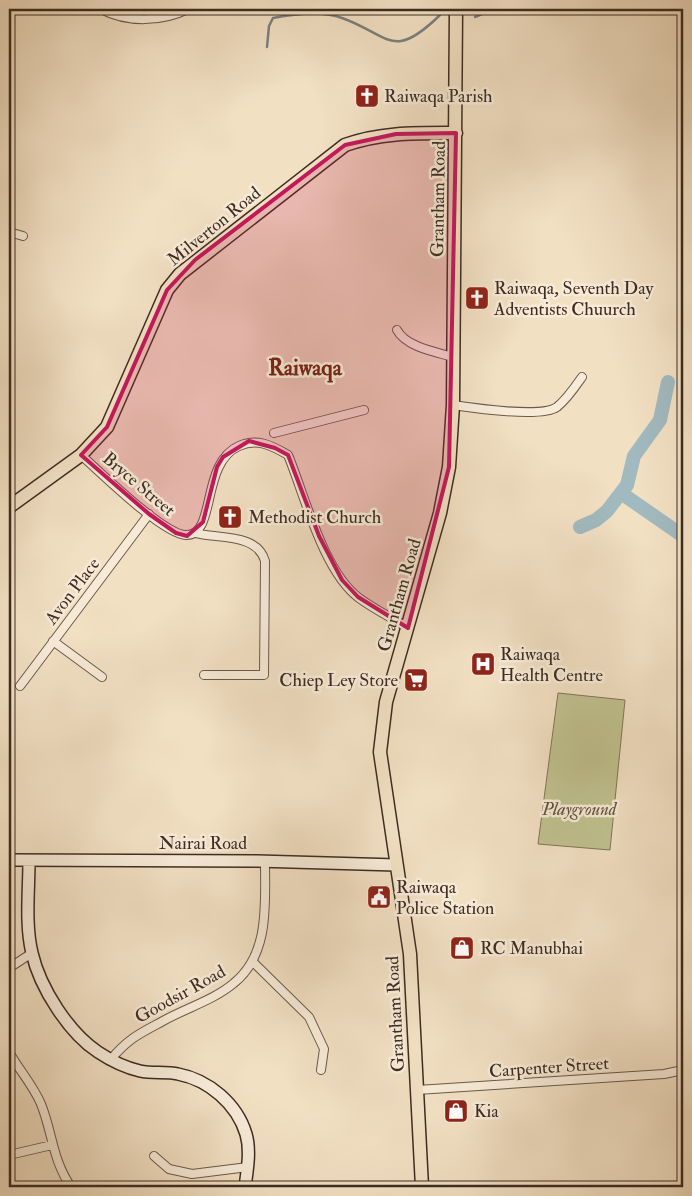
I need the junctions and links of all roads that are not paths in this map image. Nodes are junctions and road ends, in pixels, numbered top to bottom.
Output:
1 (101, 9) edge
2 (188, 9) edge
3 (456, 9) edge
4 (456, 133) junction
5 (9, 232) edge
6 (23, 236) dead end
7 (397, 330) dead end
8 (453, 357) junction
9 (582, 377) dead end
10 (453, 405) junction
11 (364, 410) dead end
12 (274, 432) dead end
13 (81, 455) junction
14 (9, 507) edge
15 (149, 514) junction
16 (195, 533) junction
17 (408, 628) junction
18 (53, 641) junction
19 (204, 675) dead end
20 (102, 677) dead end
21 (20, 686) dead end
22 (9, 860) edge
23 (29, 861) junction
24 (265, 861) junction
25 (396, 865) junction
26 (32, 953) junction
27 (253, 962) junction
28 (9, 968) edge
29 (9, 1052) edge
30 (111, 1059) junction
31 (11, 1062) edge
32 (321, 1070) dead end
33 (683, 1070) edge
34 (417, 1090) junction
35 (52, 1145) junction
36 (9, 1156) edge
37 (154, 1156) dead end
38 (248, 1167) junction
39 (71, 1187) edge
40 (245, 1187) edge
41 (422, 1187) edge

1 - 2 street
3 - 4 main road, Grantham Road
4 - 8 main road, Grantham Road
4 - 13 main road, Milverton Road
5 - 6 street
7 - 8 street
8 - 10 main road, Grantham Road
9 - 10 street
10 - 17 main road, Grantham Road
11 - 12 street
13 - 14 main road, Milverton Road
13 - 15 street, Bryce Street
15 - 16 street, Bryce Street
15 - 18 street, Avon Place
16 - 17 street
16 - 19 street, Bryce Street
17 - 25 main road, Grantham Road
18 - 20 street
18 - 21 street, Avon Place
22 - 23 street, Nairai Road
23 - 24 street, Nairai Road
23 - 26 street
24 - 25 street, Nairai Road
24 - 27 street, Goodsir Road
25 - 34 main road, Grantham Road
26 - 28 street
26 - 30 street
27 - 30 street, Goodsir Road
27 - 32 street
29 - 31 street
30 - 38 street
31 - 35 street
33 - 34 street, Carpenter Street
34 - 41 main road, Grantham Road
35 - 36 street
35 - 39 street
37 - 38 street
38 - 40 street

